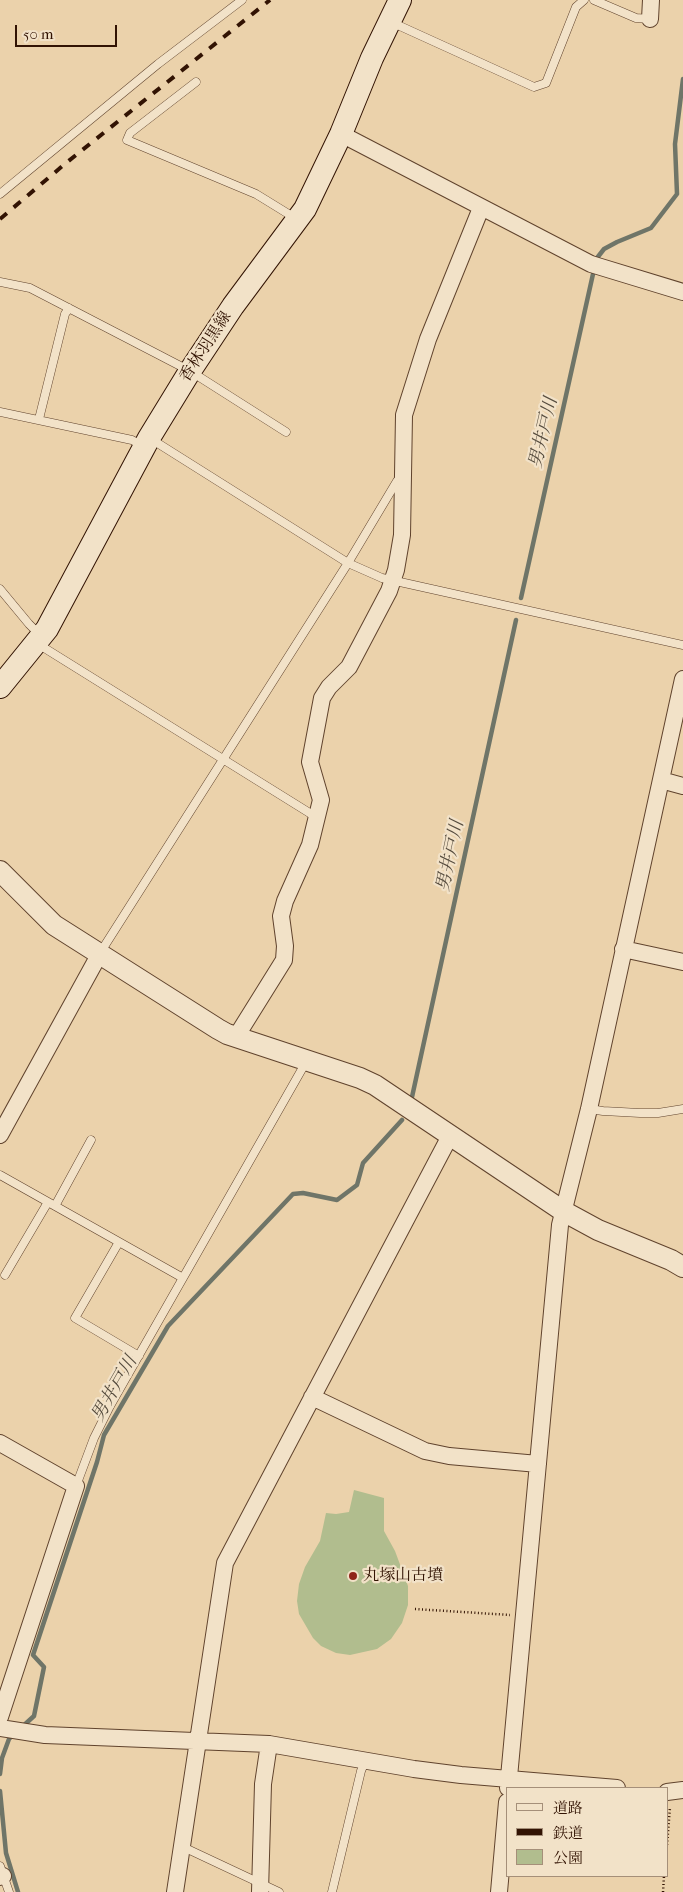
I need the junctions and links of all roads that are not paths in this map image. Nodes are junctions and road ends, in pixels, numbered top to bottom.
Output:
1 (242, 0) edge
2 (400, 0) edge
3 (584, 0) edge
4 (594, 0) edge
5 (651, 0) edge
6 (650, 19) joint
7 (390, 21) junction
8 (196, 82) dead end
9 (341, 134) junction
10 (0, 194) edge
11 (481, 208) junction
12 (298, 220) junction
13 (0, 282) edge
14 (683, 292) edge
15 (69, 308) junction
16 (190, 371) junction
17 (0, 412) edge
18 (39, 419) junction
19 (286, 432) dead end
20 (147, 442) junction
21 (404, 475) junction
22 (348, 563) junction
23 (392, 581) junction
24 (0, 590) edge
25 (38, 639) junction
26 (683, 645) edge
27 (683, 679) edge
28 (0, 688) edge
29 (223, 760) junction
30 (661, 780) junction
31 (683, 786) edge
32 (316, 818) junction
33 (0, 871) edge
34 (624, 949) junction
35 (99, 955) junction
36 (683, 962) edge
37 (236, 1037) junction
38 (308, 1060) junction
39 (589, 1109) junction
40 (683, 1109) edge
41 (0, 1135) edge
42 (450, 1136) junction
43 (91, 1140) dead end
44 (0, 1175) edge
45 (51, 1204) junction
46 (563, 1211) junction
47 (119, 1242) junction
48 (683, 1267) edge
49 (5, 1276) dead end
50 (183, 1278) junction
51 (139, 1356) junction
52 (312, 1397) junction
53 (0, 1443) edge
54 (538, 1464) junction
55 (76, 1486) junction
56 (0, 1717) edge
57 (0, 1728) edge
58 (198, 1740) junction
59 (269, 1744) junction
60 (366, 1759) junction
61 (508, 1784) edge
62 (590, 1787) edge
63 (506, 1813) edge
64 (181, 1846) junction
65 (1, 1873) edge
66 (260, 1888) edge
67 (8, 1892) edge
68 (175, 1892) edge
69 (279, 1892) edge
70 (332, 1892) edge
71 (499, 1892) edge

1 - 10 lane
2 - 7 main road, 香林羽黒線
3 - 7 lane
4 - 6 lane
5 - 6 street
7 - 9 main road, 香林羽黒線
8 - 12 lane
9 - 11 street
9 - 12 main road, 香林羽黒線
11 - 14 street
11 - 21 street
12 - 16 main road, 香林羽黒線
13 - 15 lane
15 - 16 lane
15 - 18 lane
16 - 19 lane
16 - 20 main road, 香林羽黒線
17 - 18 lane
18 - 20 lane
20 - 22 lane
20 - 25 main road, 香林羽黒線
21 - 22 lane
21 - 23 street
22 - 23 lane
22 - 29 lane
23 - 26 lane
23 - 32 street
24 - 25 lane
25 - 28 main road, 香林羽黒線
25 - 29 lane
27 - 30 street
29 - 32 lane
29 - 35 lane
30 - 31 street
30 - 34 street
32 - 37 street
33 - 35 street
34 - 36 street
34 - 39 street
35 - 37 street
35 - 41 street
37 - 38 street
38 - 42 street
38 - 50 lane
39 - 40 lane
39 - 46 street
42 - 46 street
42 - 52 street
43 - 45 lane
44 - 45 lane
45 - 47 lane
45 - 49 lane
46 - 48 street
46 - 54 street
47 - 50 lane
47 - 51 lane
50 - 51 lane
51 - 55 lane
52 - 54 street
52 - 58 street
53 - 55 street
54 - 61 street
55 - 56 street
57 - 58 street
58 - 59 street
58 - 64 street
59 - 60 street
59 - 66 street
60 - 61 street
60 - 70 lane
61 - 62 street
63 - 71 street
64 - 66 lane
64 - 68 street
65 - 67 lane
66 - 69 lane

